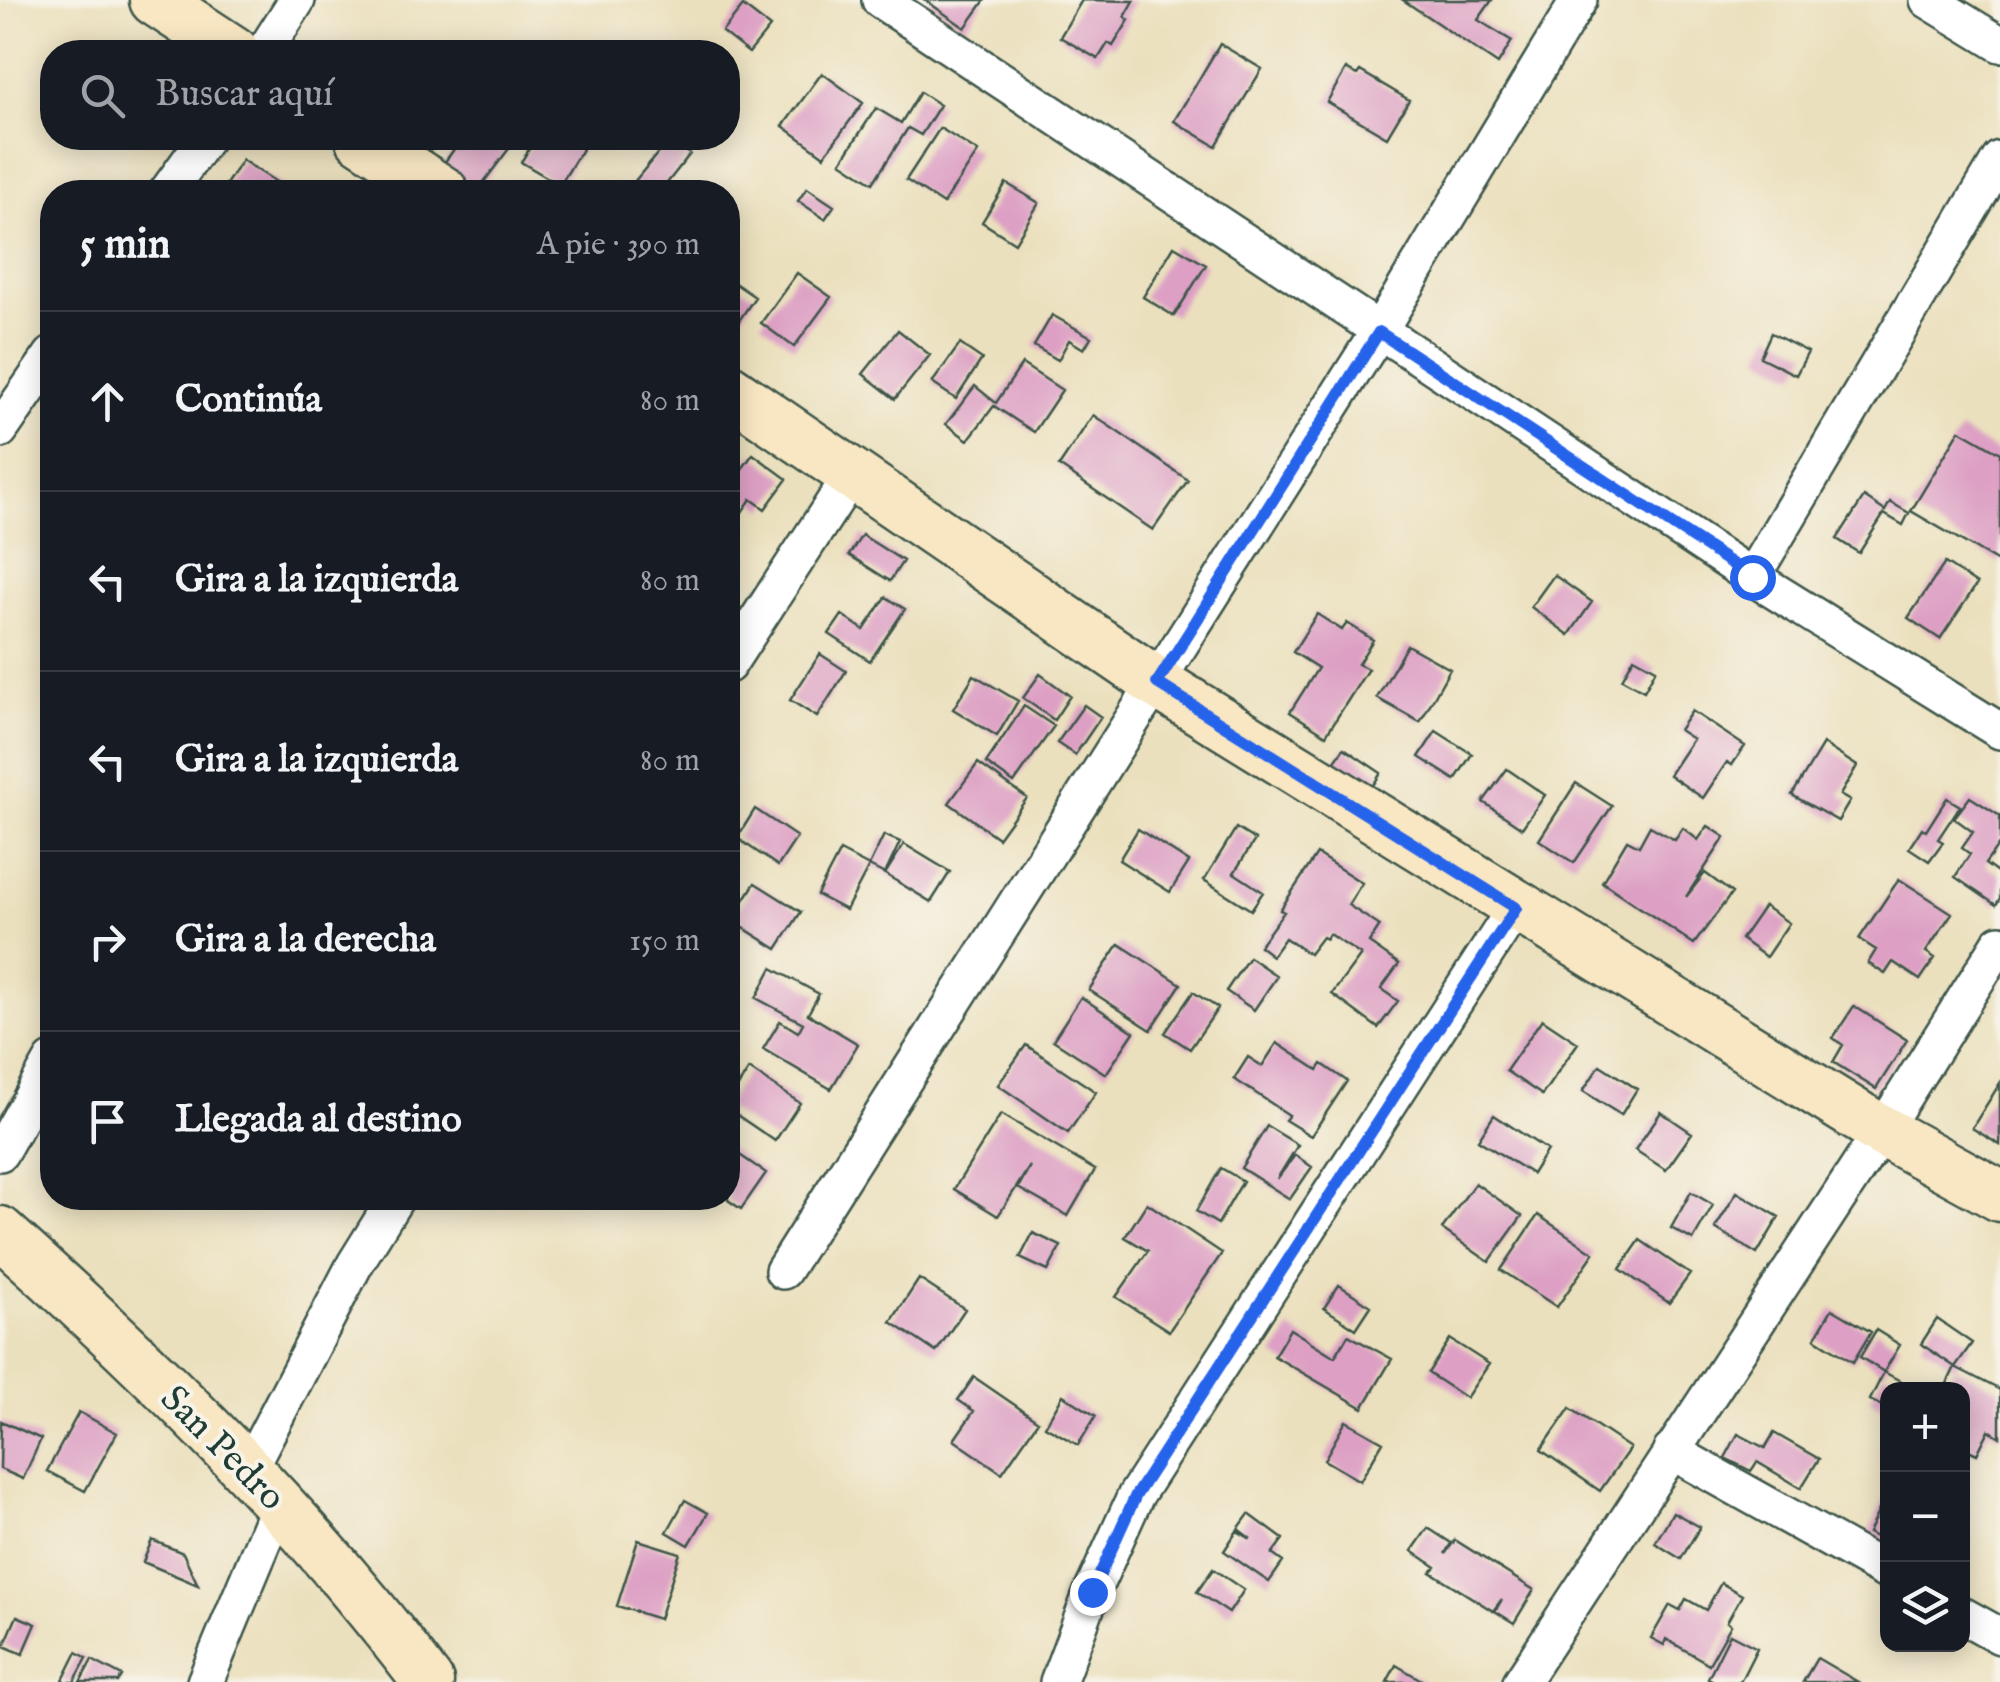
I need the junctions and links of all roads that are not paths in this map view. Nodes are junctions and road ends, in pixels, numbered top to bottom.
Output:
1 (155, 0) edge
2 (296, 0) edge
3 (880, 0) edge
4 (1580, 0) edge
5 (1928, 0) edge
6 (216, 40) edge
7 (271, 40) edge
8 (2000, 44) edge
9 (197, 150) edge
10 (379, 150) edge
11 (2000, 159) edge
12 (176, 180) edge
13 (425, 180) edge
14 (1379, 332) junction
15 (40, 373) edge
16 (740, 397) edge
17 (0, 430) edge
18 (851, 476) junction
19 (1752, 577) junction
20 (740, 647) edge
21 (1157, 683) junction
22 (2000, 731) edge
23 (1516, 908) junction
24 (2000, 943) edge
25 (40, 1082) edge
26 (1882, 1131) junction
27 (0, 1153) edge
28 (2000, 1196) edge
29 (388, 1210) edge
30 (0, 1232) edge
31 (783, 1272) dead end
32 (1671, 1451) junction
33 (264, 1486) junction
34 (1880, 1568) edge
35 (1970, 1619) edge
36 (2000, 1636) edge
37 (205, 1682) edge
38 (428, 1682) edge
39 (1058, 1682) edge
40 (1521, 1682) edge

1 - 6 street
2 - 7 street
3 - 14 street
4 - 14 street
5 - 8 street
9 - 12 street
10 - 13 street
11 - 19 street
14 - 19 street
14 - 21 street
15 - 17 street
16 - 18 street
18 - 20 street
18 - 21 street
19 - 22 street
21 - 23 street
21 - 31 street
23 - 26 street
23 - 39 street
24 - 26 street
25 - 27 street
26 - 28 street
26 - 32 street
29 - 33 street
30 - 33 street, San Pedro
32 - 34 street
32 - 40 street
33 - 37 street
33 - 38 street, San Pedro
35 - 36 street

